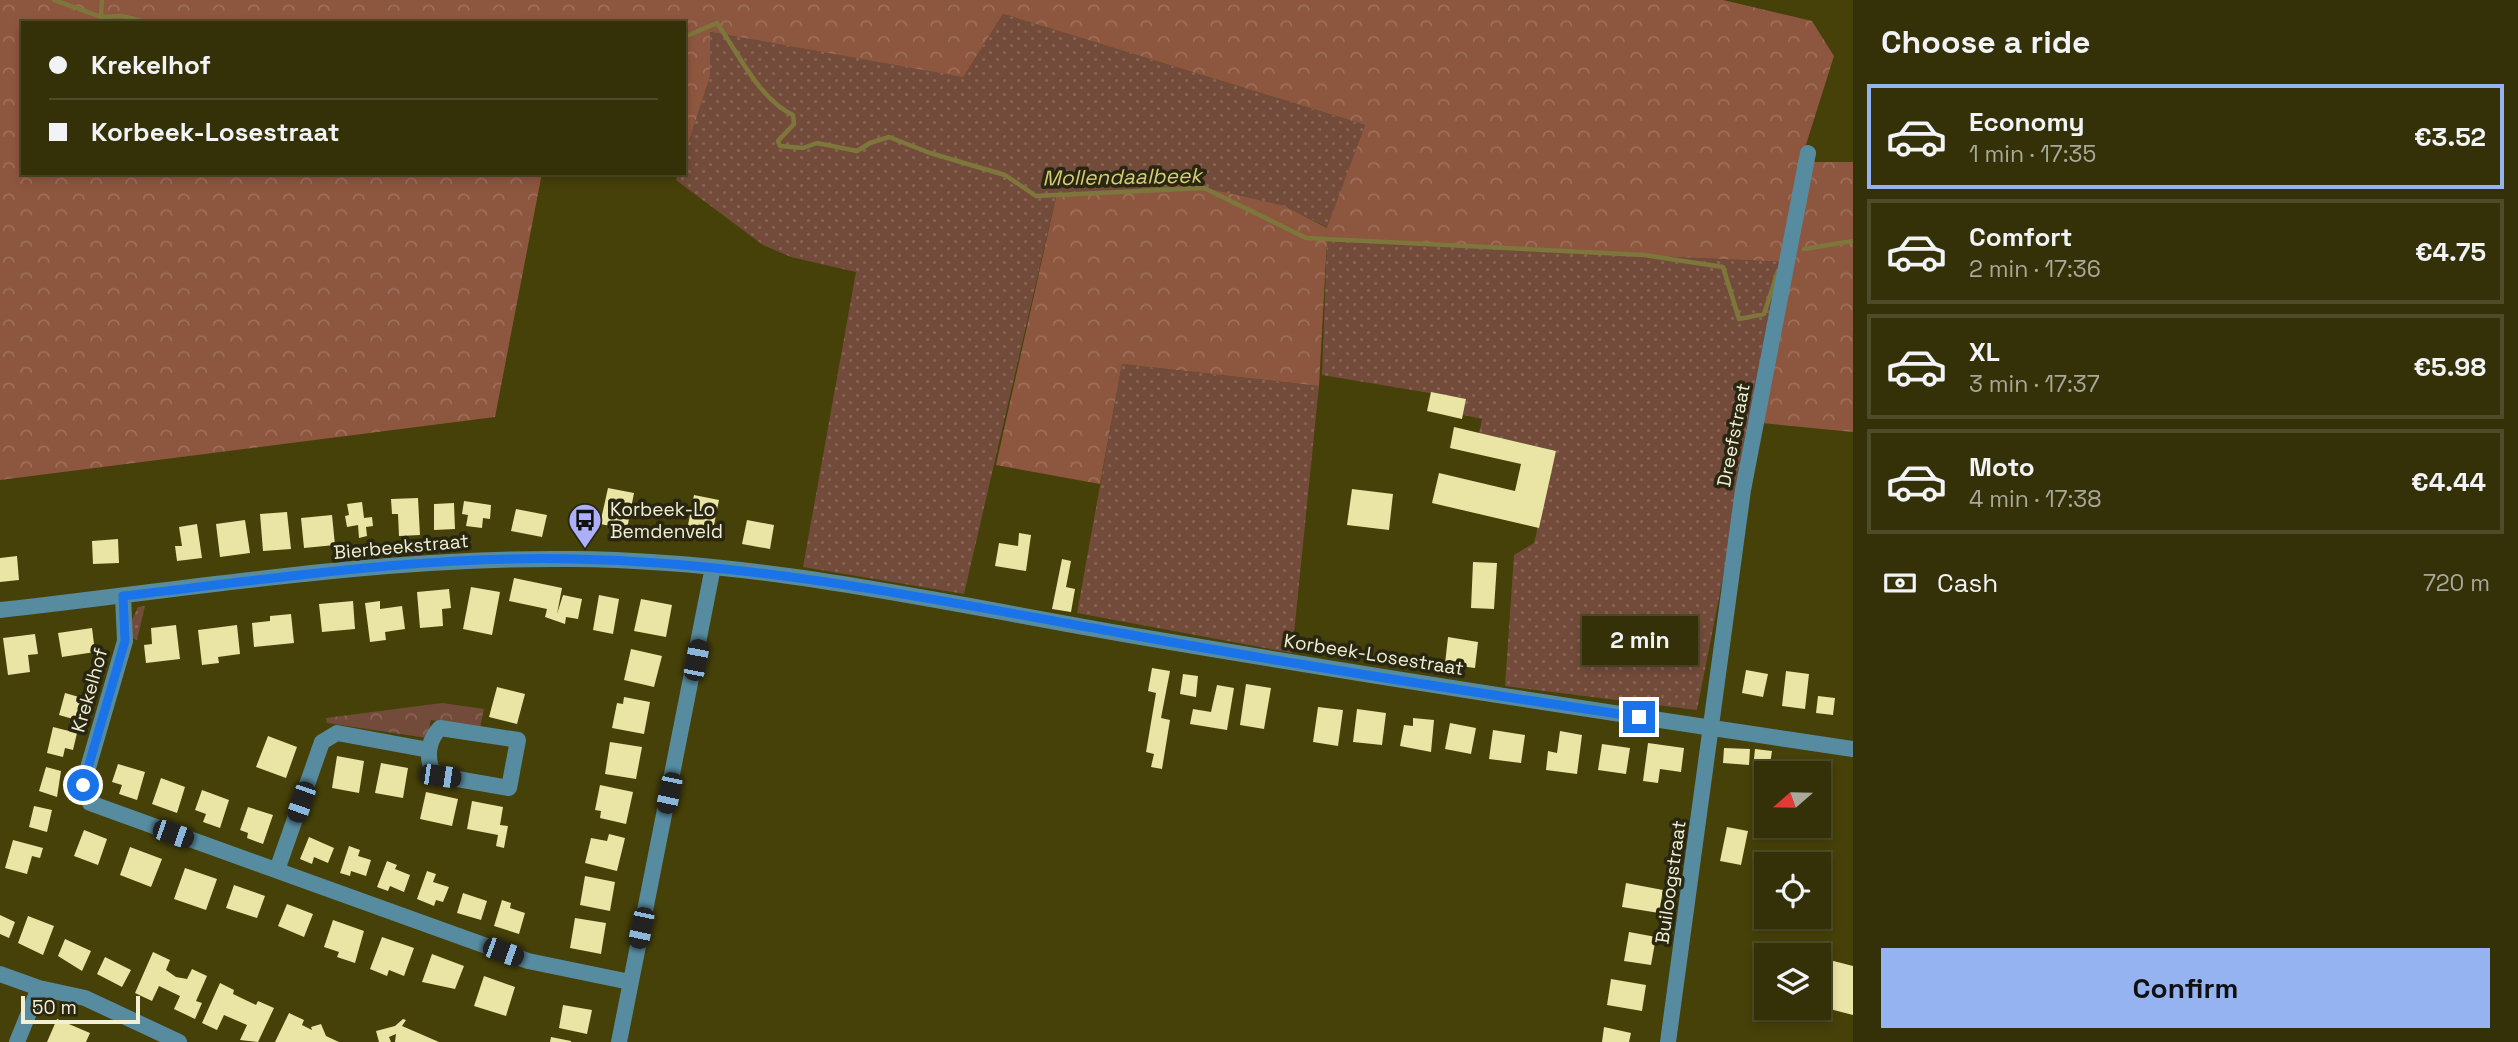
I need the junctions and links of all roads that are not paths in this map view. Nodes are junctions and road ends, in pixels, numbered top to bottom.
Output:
1 (1808, 153) dead end
2 (713, 567) junction
3 (890, 592) joint
4 (123, 596) junction
5 (0, 610) edge
6 (1713, 728) junction
7 (1853, 749) edge
8 (429, 750) junction
9 (277, 870) junction
10 (0, 974) edge
11 (630, 982) junction
12 (39, 988) junction
13 (16, 1042) edge
14 (179, 1042) edge
15 (619, 1042) edge
16 (1668, 1042) edge

1 - 6 street, Dreefstraat
2 - 3 street, Bierbeekstraat
2 - 4 street, Bierbeekstraat
2 - 11 street
3 - 6 street, Korbeek-Losestraat
4 - 5 street, Bierbeekstraat
4 - 9 street, Krekelhof
6 - 7 street, Korbeek-Losestraat
6 - 16 street, Builoogstraat
8 - 8 street
8 - 9 street
9 - 11 street, Krekelhof
10 - 12 street
11 - 15 street
12 - 13 street
12 - 14 street

